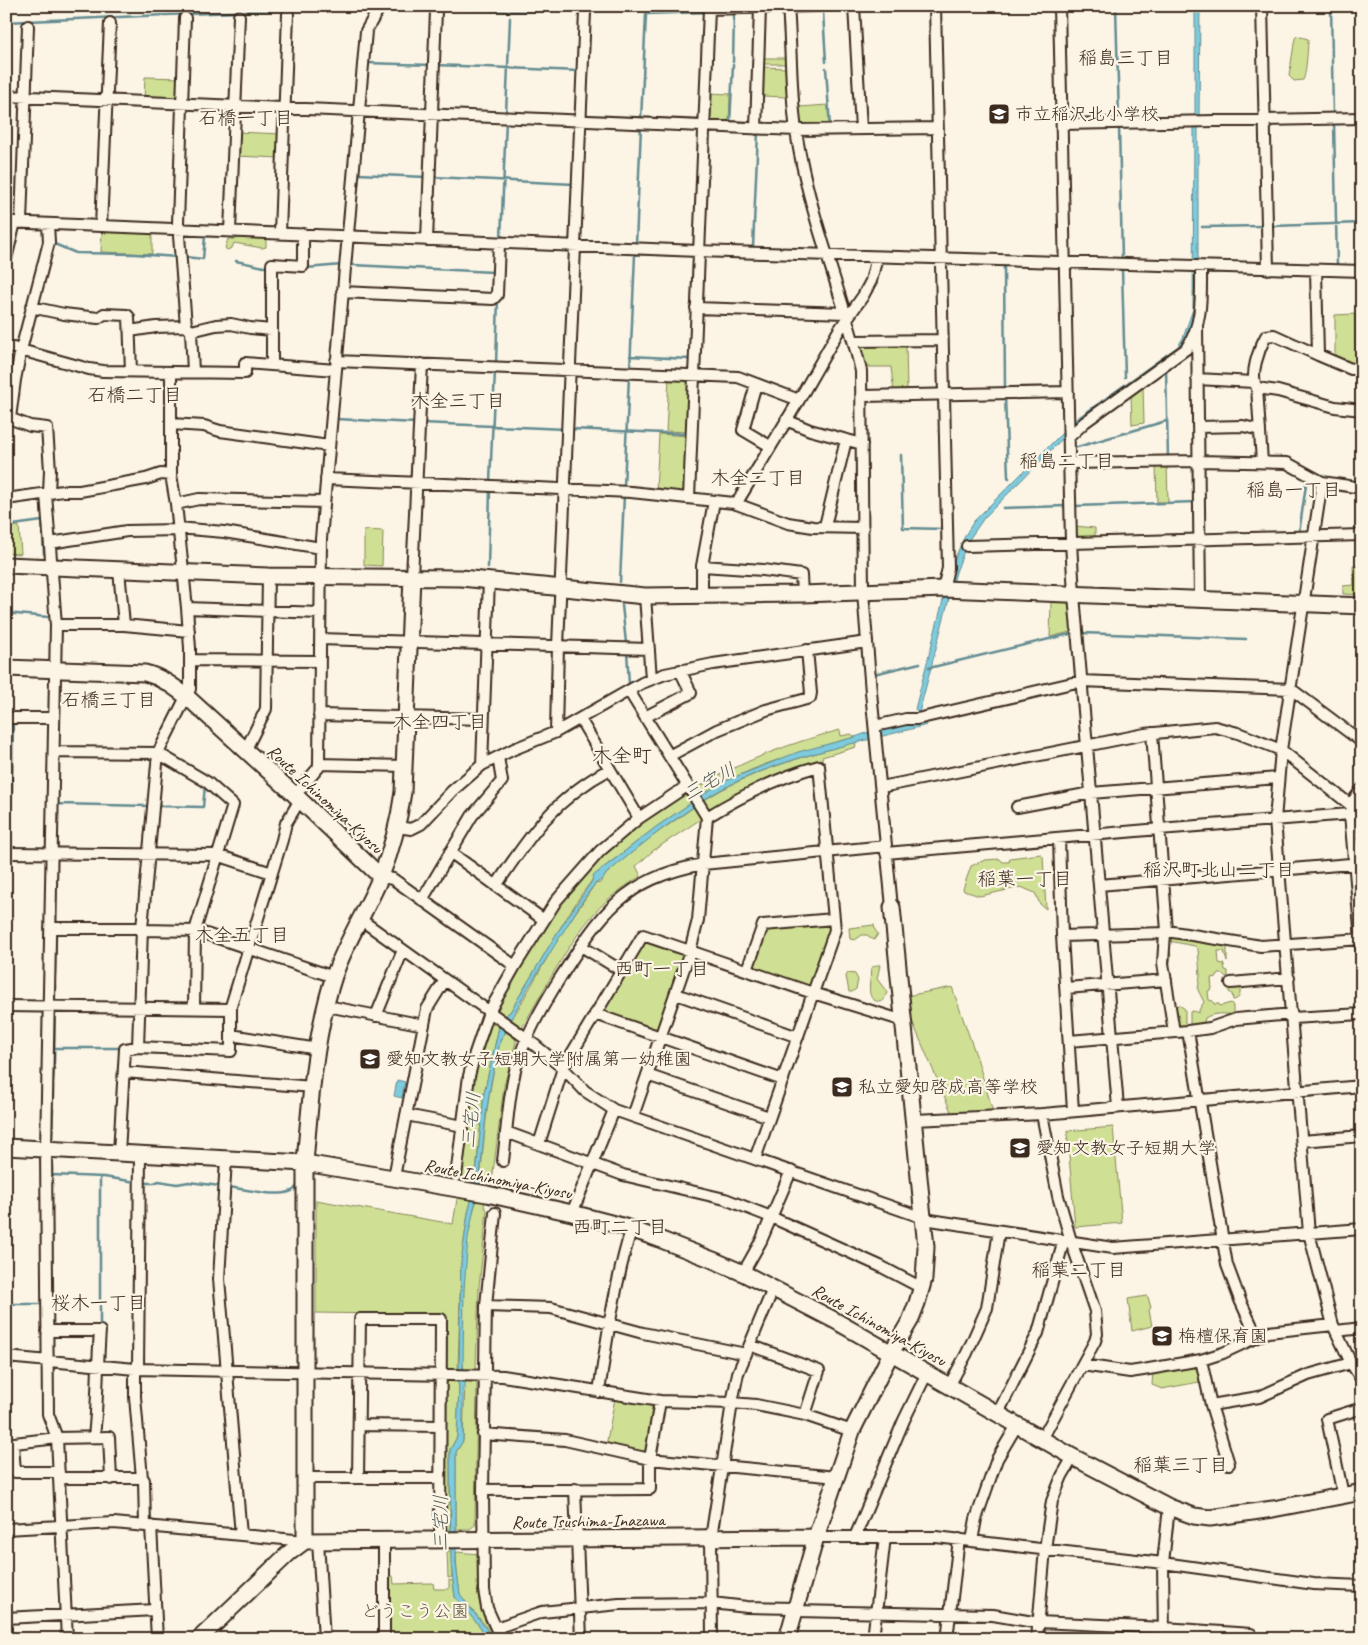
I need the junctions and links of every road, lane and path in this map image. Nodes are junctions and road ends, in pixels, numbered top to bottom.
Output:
1 (819, 6) edge
2 (854, 6) edge
3 (935, 6) edge
4 (1059, 6) edge
5 (1262, 6) edge
6 (788, 7) edge
7 (760, 8) junction
8 (378, 10) dead end
9 (436, 11) dead end
10 (585, 12) dead end
11 (288, 14) dead end
12 (239, 16) dead end
13 (185, 18) dead end
14 (110, 23) dead end
15 (28, 26) dead end
16 (6, 96) edge
17 (26, 97) junction
18 (106, 101) junction
19 (182, 104) junction
20 (235, 106) junction
21 (284, 109) junction
22 (358, 112) junction
23 (432, 115) junction
24 (1362, 118) edge
25 (1264, 120) junction
26 (581, 121) junction
27 (1062, 124) junction
28 (704, 126) junction
29 (756, 128) junction
30 (938, 128) junction
31 (861, 129) junction
32 (796, 130) junction
33 (14, 222) edge
34 (48, 224) junction
35 (101, 226) junction
36 (178, 229) junction
37 (230, 231) junction
38 (280, 233) junction
39 (303, 234) junction
40 (347, 236) junction
41 (426, 240) junction
42 (499, 243) junction
43 (576, 247) junction
44 (698, 252) junction
45 (827, 256) junction
46 (877, 257) junction
47 (6, 259) edge
48 (940, 260) junction
49 (1066, 264) junction
50 (1197, 268) junction
51 (1268, 269) junction
52 (1316, 270) junction
53 (1362, 271) edge
54 (342, 292) junction
55 (32, 306) junction
56 (696, 308) junction
57 (846, 315) junction
58 (1197, 325) junction
59 (189, 329) junction
60 (272, 330) junction
61 (130, 331) junction
62 (942, 340) junction
63 (854, 341) junction
64 (6, 346) edge
65 (21, 350) junction
66 (1318, 355) junction
67 (422, 364) junction
68 (272, 365) junction
69 (336, 365) junction
70 (1362, 368) edge
71 (570, 371) junction
72 (132, 372) junction
73 (172, 372) junction
74 (193, 372) junction
75 (693, 375) junction
76 (1197, 380) junction
77 (756, 384) junction
78 (1256, 385) junction
79 (1068, 392) junction
80 (944, 395) junction
81 (862, 396) junction
82 (799, 400) junction
83 (1362, 410) edge
84 (8, 417) edge
85 (786, 420) junction
86 (171, 424) junction
87 (1198, 427) junction
88 (1260, 430) junction
89 (1069, 437) junction
90 (846, 440) junction
91 (862, 444) junction
92 (329, 446) junction
93 (770, 446) junction
94 (1198, 462) junction
95 (1262, 462) junction
96 (1070, 463) junction
97 (171, 475) junction
98 (326, 478) junction
99 (416, 482) junction
100 (1322, 482) junction
101 (1362, 488) edge
102 (565, 489) junction
103 (47, 493) junction
104 (689, 498) junction
105 (6, 499) edge
106 (714, 501) junction
107 (324, 502) junction
108 (176, 504) junction
109 (736, 504) junction
110 (825, 526) junction
111 (863, 528) junction
112 (178, 529) junction
113 (1362, 535) edge
114 (1314, 536) junction
115 (1200, 538) junction
116 (1072, 542) junction
117 (50, 543) junction
118 (967, 546) dead end
119 (321, 548) junction
120 (6, 565) edge
121 (702, 566) junction
122 (51, 567) junction
123 (119, 570) junction
124 (182, 573) junction
125 (268, 576) junction
126 (320, 577) junction
127 (412, 577) junction
128 (489, 580) junction
129 (561, 588) junction
130 (947, 589) junction
131 (863, 592) junction
132 (802, 594) junction
133 (1074, 595) junction
134 (645, 596) junction
135 (702, 597) junction
136 (1200, 600) junction
137 (1303, 604) junction
138 (1362, 606) edge
139 (186, 608) junction
140 (268, 611) junction
141 (320, 613) junction
142 (124, 625) junction
143 (56, 626) junction
144 (188, 631) junction
145 (320, 639) junction
146 (409, 642) junction
147 (867, 642) junction
148 (486, 644) junction
149 (558, 646) junction
150 (649, 649) junction
151 (807, 650) junction
152 (190, 660) junction
153 (267, 661) junction
154 (319, 661) junction
155 (6, 668) edge
156 (55, 670) junction
157 (680, 670) junction
158 (651, 679) junction
159 (1081, 681) junction
160 (1291, 689) junction
161 (630, 691) junction
162 (186, 696) junction
163 (319, 715) junction
164 (407, 717) junction
165 (645, 717) junction
166 (6, 718) edge
167 (54, 718) junction
168 (484, 719) junction
169 (580, 719) junction
170 (875, 726) junction
171 (556, 732) junction
172 (1152, 733) junction
173 (1362, 742) edge
174 (1087, 746) junction
175 (1281, 750) junction
176 (245, 751) junction
177 (54, 752) junction
178 (158, 753) junction
179 (669, 756) junction
180 (498, 757) junction
181 (319, 764) junction
182 (482, 765) junction
183 (405, 766) junction
184 (610, 769) junction
185 (1278, 778) junction
186 (881, 787) junction
187 (1156, 787) junction
188 (689, 789) junction
189 (1362, 789) edge
190 (1091, 793) junction
191 (297, 798) junction
192 (1017, 807) dead end
193 (1351, 808) junction
194 (1362, 814) edge
195 (706, 815) junction
196 (639, 818) junction
197 (1275, 820) junction
198 (398, 827) junction
199 (1159, 829) junction
200 (1094, 835) junction
201 (1059, 838) junction
202 (886, 850) junction
203 (450, 852) junction
204 (828, 852) junction
205 (6, 853) edge
206 (51, 854) junction
207 (148, 854) junction
208 (218, 855) junction
209 (703, 864) junction
210 (1358, 864) edge
211 (1279, 870) junction
212 (272, 873) junction
213 (381, 877) junction
214 (1163, 880) junction
215 (1098, 885) junction
216 (496, 886) junction
217 (422, 900) junction
218 (892, 907) joint
219 (360, 919) junction
220 (544, 920) junction
221 (834, 920) junction
222 (50, 928) junction
223 (142, 929) junction
224 (195, 931) junction
225 (1166, 932) junction
226 (1103, 934) junction
227 (1062, 936) junction
228 (1361, 939) edge
229 (1286, 944) junction
230 (581, 946) junction
231 (249, 948) junction
232 (403, 950) junction
233 (690, 951) junction
234 (1362, 951) edge
235 (515, 966) junction
236 (747, 970) junction
237 (622, 971) junction
238 (334, 977) junction
239 (1289, 978) junction
240 (445, 980) junction
241 (1166, 980) junction
242 (1231, 983) dead end
243 (1107, 985) junction
244 (1066, 988) junction
245 (813, 993) junction
246 (676, 994) junction
247 (6, 1006) edge
248 (49, 1006) junction
249 (326, 1006) junction
250 (140, 1007) junction
251 (194, 1008) junction
252 (231, 1008) junction
253 (492, 1014) junction
254 (595, 1014) junction
255 (1362, 1014) edge
256 (376, 1016) junction
257 (1292, 1016) junction
258 (904, 1020) junction
259 (424, 1026) junction
260 (1188, 1031) junction
261 (1174, 1032) junction
262 (231, 1035) junction
263 (522, 1035) junction
264 (660, 1037) junction
265 (798, 1037) junction
266 (1112, 1038) junction
267 (1069, 1041) junction
268 (138, 1047) junction
269 (318, 1049) junction
270 (563, 1068) junction
271 (124, 1072) junction
272 (647, 1075) junction
273 (783, 1080) junction
274 (313, 1086) junction
275 (1362, 1086) edge
276 (1299, 1091) junction
277 (1199, 1100) junction
278 (1118, 1108) junction
279 (614, 1110) junction
280 (1073, 1111) junction
281 (1042, 1114) junction
282 (406, 1115) junction
283 (633, 1116) junction
284 (770, 1118) junction
285 (914, 1120) junction
286 (463, 1126) junction
287 (506, 1132) junction
288 (1362, 1136) edge
289 (1302, 1141) junction
290 (539, 1144) junction
291 (6, 1147) edge
292 (46, 1149) junction
293 (119, 1153) junction
294 (140, 1154) junction
295 (226, 1159) junction
296 (755, 1159) junction
297 (503, 1161) dead end
298 (305, 1163) junction
299 (592, 1164) junction
300 (791, 1171) junction
301 (394, 1178) junction
302 (459, 1183) junction
303 (572, 1213) junction
304 (495, 1214) dead end
305 (771, 1217) junction
306 (924, 1219) junction
307 (1362, 1228) edge
308 (630, 1230) junction
309 (999, 1231) junction
310 (1309, 1233) junction
311 (1223, 1240) junction
312 (1068, 1241) junction
313 (742, 1273) junction
314 (922, 1288) junction
315 (774, 1289) junction
316 (486, 1306) junction
317 (608, 1324) junction
318 (1334, 1328) junction
319 (1362, 1328) edge
320 (47, 1331) junction
321 (1258, 1337) junction
322 (748, 1349) junction
323 (891, 1354) junction
324 (6, 1357) edge
325 (47, 1360) junction
326 (1201, 1360) junction
327 (1351, 1363) junction
328 (1082, 1365) junction
329 (97, 1366) junction
330 (136, 1369) junction
331 (227, 1371) junction
332 (305, 1373) junction
333 (359, 1373) junction
334 (927, 1373) junction
335 (444, 1374) junction
336 (485, 1376) junction
337 (1362, 1380) edge
338 (949, 1386) junction
339 (599, 1392) junction
340 (660, 1401) junction
341 (732, 1402) junction
342 (1211, 1405) junction
343 (1362, 1408) edge
344 (998, 1414) junction
345 (805, 1415) junction
346 (359, 1425) junction
347 (1017, 1425) junction
348 (440, 1426) junction
349 (852, 1431) junction
350 (483, 1434) junction
351 (94, 1437) junction
352 (57, 1438) junction
353 (1042, 1439) junction
354 (10, 1444) edge
355 (1072, 1457) junction
356 (650, 1459) junction
357 (1228, 1464) dead end
358 (722, 1465) junction
359 (59, 1475) junction
360 (837, 1477) junction
361 (142, 1478) junction
362 (305, 1478) junction
363 (358, 1478) junction
364 (440, 1478) junction
365 (111, 1479) junction
366 (575, 1489) junction
367 (483, 1490) junction
368 (1361, 1494) edge
369 (1344, 1496) junction
370 (1169, 1507) junction
371 (61, 1526) junction
372 (148, 1526) junction
373 (6, 1529) edge
374 (241, 1535) junction
375 (816, 1537) junction
376 (855, 1537) junction
377 (885, 1537) junction
378 (711, 1538) junction
379 (577, 1540) junction
380 (959, 1540) junction
381 (312, 1541) junction
382 (384, 1541) junction
383 (444, 1541) junction
384 (478, 1541) junction
385 (972, 1541) junction
386 (1045, 1549) junction
387 (1163, 1563) junction
388 (1362, 1586) edge
389 (712, 1603) junction
390 (580, 1608) junction
391 (795, 1609) junction
392 (155, 1610) junction
393 (876, 1612) junction
394 (950, 1613) junction
395 (66, 1615) junction
396 (6, 1618) edge
397 (1039, 1622) junction
398 (496, 1628) junction
399 (1164, 1628) junction
400 (1251, 1634) dead end
401 (67, 1639) edge
402 (157, 1639) edge
403 (199, 1639) edge
404 (324, 1639) edge
405 (384, 1639) edge
406 (502, 1639) edge
407 (581, 1639) edge
408 (712, 1639) edge
409 (787, 1639) edge
410 (873, 1639) edge
411 (947, 1639) edge
412 (1038, 1639) edge
413 (1164, 1639) edge

1 - 6 street
2 - 31 street
3 - 30 street
4 - 27 street
5 - 25 street
6 - 7 street
6 - 32 street
7 - 28 street
7 - 29 street
8 - 22 street
9 - 23 street
10 - 26 street
11 - 21 street
12 - 20 street
13 - 19 street
14 - 18 street
15 - 17 street
16 - 17 street
17 - 18 street
17 - 33 street
18 - 19 street
18 - 35 street
19 - 20 street
19 - 36 street
20 - 21 street
20 - 37 street
21 - 22 street
21 - 38 street
22 - 23 street
22 - 40 street
23 - 26 street
23 - 41 street
24 - 25 street
25 - 27 street
25 - 51 street
26 - 28 street
26 - 43 street
27 - 49 street
28 - 29 street
28 - 44 street
29 - 32 street
30 - 31 street
30 - 48 street
31 - 32 street
32 - 45 street
33 - 34 street
33 - 47 street
34 - 35 street
34 - 55 street
35 - 36 street
36 - 37 street
36 - 59 street
37 - 38 street
38 - 39 street
39 - 40 street
39 - 60 street
40 - 41 street
40 - 54 street
41 - 42 street
42 - 43 street
42 - 54 street
43 - 44 street
43 - 71 street
44 - 45 street
44 - 56 street
45 - 46 street
45 - 57 street
46 - 48 street
46 - 57 street
48 - 49 street
48 - 62 street
49 - 50 street
49 - 79 street
50 - 51 street
50 - 58 street
51 - 52 street
52 - 53 street
52 - 66 street
54 - 69 street
55 - 61 street
55 - 65 street
56 - 57 street
56 - 75 street
57 - 63 street
57 - 82 street
58 - 76 street
58 - 89 street
59 - 60 street
59 - 61 street
59 - 74 street
60 - 68 street
61 - 72 street
62 - 63 street
62 - 80 street
63 - 81 street
64 - 65 street
65 - 72 street
65 - 84 street
66 - 70 street
66 - 78 street
67 - 69 street
67 - 71 street
67 - 99 street
68 - 69 street
68 - 74 street
69 - 92 street
71 - 75 street
71 - 102 street
72 - 73 street
73 - 74 street
73 - 86 street
75 - 77 street
75 - 104 street
76 - 78 street
76 - 87 street
77 - 82 street
77 - 93 street
78 - 83 street
78 - 88 street
79 - 80 street
79 - 89 street
80 - 81 street
80 - 130 street
81 - 91 street
82 - 85 street
84 - 103 street
85 - 90 street
85 - 93 street
86 - 92 street
86 - 97 street
87 - 88 street
87 - 94 street
88 - 95 street
89 - 96 street
90 - 91 street
90 - 110 street
91 - 111 street
92 - 98 street
93 - 109 street
94 - 95 street
94 - 96 street
94 - 115 street
95 - 100 street
96 - 116 street
97 - 103 street
97 - 108 street
98 - 99 street
98 - 107 street
99 - 102 street
99 - 127 street
100 - 101 street
100 - 114 street
102 - 104 street
102 - 129 street
103 - 105 street
103 - 117 street
104 - 106 street
106 - 109 street
106 - 121 street
107 - 108 street
107 - 119 street
108 - 112 street
109 - 110 street
110 - 111 street
111 - 131 street
112 - 117 street
112 - 119 street
112 - 124 street
113 - 114 street
114 - 115 street
114 - 137 street
115 - 116 street
115 - 136 street
116 - 118 street
116 - 133 street
117 - 122 street
119 - 126 street
120 - 122 street
121 - 132 street
121 - 135 street
122 - 123 street
122 - 143 street
123 - 124 street
123 - 142 street
124 - 125 street
124 - 139 street
125 - 126 street
125 - 140 street
126 - 127 street
126 - 141 street
127 - 128 street
127 - 146 street
128 - 129 street
128 - 148 street
129 - 134 street
129 - 149 street
130 - 131 street
130 - 133 street
131 - 132 street
131 - 147 street
132 - 135 street
133 - 136 street
133 - 159 street
134 - 135 street
134 - 150 street
136 - 137 street
137 - 138 street
137 - 160 street
139 - 140 street
139 - 144 street
140 - 141 street
140 - 153 street
141 - 145 street
142 - 143 street
142 - 144 street
143 - 156 street
144 - 152 street
145 - 146 street
145 - 154 street
146 - 148 street
146 - 164 street
147 - 151 street
147 - 170 street
148 - 149 street
148 - 168 street
149 - 150 street
149 - 171 street
150 - 158 street
151 - 157 street
151 - 179 street
152 - 153 street
152 - 162 street
153 - 154 street
153 - 176 street
154 - 163 street
155 - 156 street, Route Ichinomiya-Kiyosu
156 - 162 street, Route Ichinomiya-Kiyosu
156 - 167 street
157 - 158 street
157 - 165 street
158 - 161 street
159 - 160 street
159 - 170 street
159 - 174 street
160 - 173 street
160 - 175 street
161 - 165 street
161 - 169 street
162 - 176 street, Route Ichinomiya-Kiyosu
162 - 178 street
163 - 164 street
163 - 181 street
164 - 168 street
164 - 183 street
165 - 179 street
166 - 167 street
167 - 177 street
168 - 182 street
169 - 171 street
169 - 184 street
170 - 186 street
171 - 180 street
172 - 174 street
172 - 175 street
172 - 187 street
174 - 186 street
174 - 190 street
175 - 185 street
175 - 193 street
176 - 191 street, Route Ichinomiya-Kiyosu
177 - 178 street
177 - 206 street
178 - 207 street
178 - 208 street
179 - 188 street
180 - 182 street
180 - 203 street
181 - 183 street
181 - 191 street
182 - 198 street
183 - 198 street
184 - 196 street
184 - 216 street
185 - 187 street
185 - 197 street
186 - 202 street
187 - 190 street
187 - 199 street
188 - 195 street
188 - 196 street
189 - 193 street
190 - 192 street
190 - 200 street
191 - 212 street
191 - 213 street, Route Ichinomiya-Kiyosu
193 - 194 street
193 - 197 street
193 - 210 street
195 - 204 street
195 - 209 street
196 - 220 street
197 - 199 street
197 - 211 street
198 - 213 street
199 - 200 street
199 - 214 street
200 - 201 street
200 - 215 street
201 - 202 street
201 - 227 street
202 - 204 street
202 - 218 street
203 - 216 street
203 - 217 street
204 - 209 street
204 - 221 street
205 - 206 street
206 - 207 street
206 - 222 street
207 - 208 street
207 - 223 street
208 - 212 street
208 - 224 street
209 - 230 street
209 - 233 street
210 - 211 street
210 - 228 street
211 - 214 street
211 - 229 street
212 - 231 street
213 - 217 street
213 - 219 street, Route Ichinomiya-Kiyosu
214 - 215 street
214 - 225 street
215 - 226 street
216 - 220 street
217 - 235 street
218 - 258 street
219 - 232 street
219 - 238 street, Route Ichinomiya-Kiyosu
220 - 235 street
221 - 236 street
221 - 245 street
222 - 223 street
222 - 248 street
223 - 224 street
223 - 250 street
224 - 231 street
224 - 251 street
225 - 226 street
225 - 229 street
225 - 241 street
226 - 227 street
226 - 243 street
227 - 244 street
228 - 229 street
228 - 234 street
229 - 239 street
230 - 237 street
230 - 263 street
231 - 238 street
231 - 252 street
232 - 240 street
232 - 256 street
233 - 236 street
233 - 237 street
233 - 246 street
235 - 253 street
236 - 245 street
237 - 254 street
238 - 249 street, Route Ichinomiya-Kiyosu
239 - 242 street
239 - 257 street
240 - 253 street
240 - 259 street
241 - 243 street
241 - 261 street
243 - 244 street
243 - 266 street
244 - 267 street
245 - 258 street
245 - 265 street
246 - 264 street
246 - 265 street
247 - 248 street
248 - 250 street
248 - 292 street
249 - 256 street
249 - 269 street, Route Ichinomiya-Kiyosu
250 - 251 street
250 - 268 street
251 - 252 street
252 - 262 street
253 - 263 street
253 - 286 street
254 - 264 street
254 - 270 street
255 - 257 street
256 - 259 street
257 - 260 street
257 - 276 street
258 - 285 street
259 - 282 street
260 - 261 street
260 - 277 street
261 - 266 street
262 - 268 street
262 - 269 street
263 - 270 street
263 - 287 street
264 - 272 street
264 - 273 street
265 - 273 street
266 - 267 street
266 - 278 street
267 - 280 street
268 - 271 street
269 - 274 street, Route Ichinomiya-Kiyosu
270 - 279 street
270 - 290 street
271 - 274 street
271 - 293 street
272 - 283 street
272 - 284 street
273 - 284 street
274 - 298 street, Route Ichinomiya-Kiyosu
275 - 276 street
276 - 277 street
276 - 289 street
277 - 278 street
277 - 311 street
278 - 280 street
279 - 283 street
279 - 299 street
280 - 281 street
281 - 285 street
281 - 312 street
282 - 286 street
282 - 301 street
283 - 296 street
284 - 296 street
285 - 306 street
286 - 302 street
287 - 290 street
287 - 297 street
288 - 289 street
289 - 310 street
290 - 299 street
291 - 292 street
292 - 293 street
292 - 320 street
293 - 294 street
294 - 295 street
294 - 330 street
295 - 298 street
295 - 331 street
296 - 300 street
298 - 301 street, Route Ichinomiya-Kiyosu
298 - 332 street
299 - 303 street
299 - 305 street
300 - 305 street
300 - 306 street
301 - 302 street, Route Ichinomiya-Kiyosu
302 - 303 street, Route Ichinomiya-Kiyosu
303 - 308 street, Route Ichinomiya-Kiyosu
304 - 316 street
305 - 313 street
305 - 314 street
306 - 309 street
306 - 314 street
307 - 310 street
308 - 313 street, Route Ichinomiya-Kiyosu
308 - 317 street
309 - 312 street
309 - 338 street
310 - 311 street
310 - 318 street
311 - 312 street
311 - 321 street
312 - 328 street
312 - 344 street
313 - 315 street, Route Ichinomiya-Kiyosu
314 - 323 street
315 - 322 street
315 - 323 street, Route Ichinomiya-Kiyosu
316 - 317 street
316 - 336 street
317 - 322 street
317 - 339 street
318 - 319 street
318 - 321 street
318 - 327 street
320 - 325 street
320 - 329 street
321 - 326 street
322 - 341 street
322 - 345 street
323 - 334 street, Route Ichinomiya-Kiyosu
323 - 349 street
324 - 325 street
325 - 329 street
325 - 352 street
326 - 328 street
326 - 342 street
327 - 337 street
327 - 342 street
328 - 353 street
329 - 330 street
329 - 351 street
330 - 331 street
330 - 361 street
331 - 332 street
331 - 374 street
332 - 333 street
332 - 362 street
333 - 335 street
333 - 335 street
333 - 346 street
334 - 338 street, Route Ichinomiya-Kiyosu
334 - 376 street
335 - 336 street
335 - 348 street
336 - 339 street
336 - 350 street
338 - 344 street, Route Ichinomiya-Kiyosu
339 - 340 street
340 - 341 street
340 - 356 street
341 - 345 street
341 - 358 street
342 - 357 street
343 - 369 street
344 - 347 street, Route Ichinomiya-Kiyosu
345 - 349 street
346 - 348 street
346 - 363 street
347 - 353 street, Route Ichinomiya-Kiyosu
347 - 385 street
348 - 364 street
349 - 360 street
350 - 356 street
350 - 367 street
351 - 352 street
351 - 365 street
352 - 354 street
352 - 359 street
353 - 355 street, Route Ichinomiya-Kiyosu
354 - 359 street
355 - 370 street, Route Ichinomiya-Kiyosu
355 - 386 street
356 - 358 street
356 - 366 street
358 - 360 street
358 - 378 street
359 - 365 street
359 - 371 street
360 - 375 street
361 - 365 street
361 - 372 street
362 - 363 street
362 - 381 street
363 - 364 street
364 - 383 street
366 - 367 street
366 - 379 street
367 - 384 street
368 - 369 street, Route Ichinomiya-Kiyosu
369 - 370 street, Route Ichinomiya-Kiyosu
370 - 387 street
371 - 372 street
371 - 373 street
371 - 395 street
372 - 374 street
372 - 392 street
374 - 381 street
375 - 376 street
375 - 378 street, Route Tsushima-Inazawa
375 - 391 street
376 - 377 street
377 - 380 street
377 - 393 street
378 - 379 street, Route Tsushima-Inazawa
378 - 389 street
379 - 384 street, Route Tsushima-Inazawa
379 - 390 street
380 - 385 street
380 - 394 street
381 - 382 street, Route Tsushima-Inazawa
381 - 403 street
381 - 404 street
382 - 383 street, Route Tsushima-Inazawa
382 - 405 street
383 - 384 street, Route Tsushima-Inazawa
384 - 398 street
385 - 386 street
386 - 387 street
386 - 397 street
387 - 388 street
387 - 399 street
389 - 390 street
389 - 391 street
389 - 408 street
390 - 398 street
390 - 407 street
391 - 393 street
391 - 409 street
392 - 395 street
392 - 402 street
393 - 394 street
393 - 410 street
394 - 397 street
394 - 411 street
395 - 396 street
395 - 401 street
397 - 399 street
397 - 412 street
398 - 406 street
399 - 400 street
399 - 413 street

